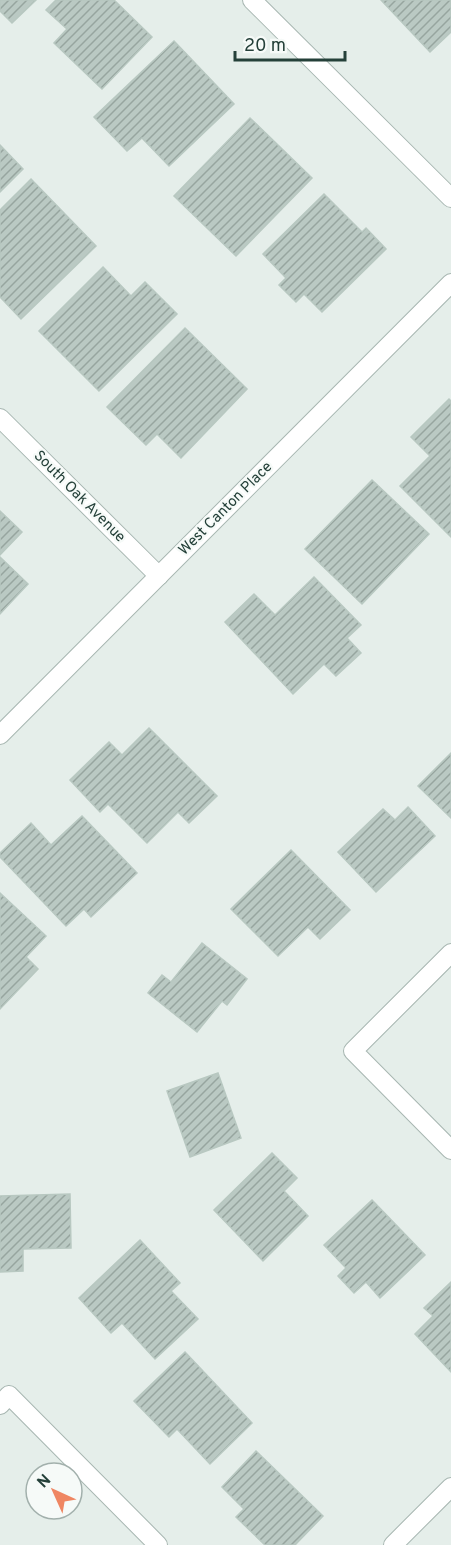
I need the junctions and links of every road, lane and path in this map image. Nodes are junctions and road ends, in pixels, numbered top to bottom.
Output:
1 (252, 0) edge
2 (451, 198) edge
3 (451, 283) edge
4 (0, 418) edge
5 (159, 576) junction
6 (0, 735) edge
7 (451, 952) edge
8 (451, 1150) edge
9 (5, 1400) edge
10 (451, 1487) edge
11 (158, 1545) edge
12 (393, 1545) edge

1 - 2 street
3 - 5 street, West Canton Place
4 - 5 street, South Oak Avenue
5 - 6 street, West Canton Place
7 - 8 street
9 - 11 street
10 - 12 street

